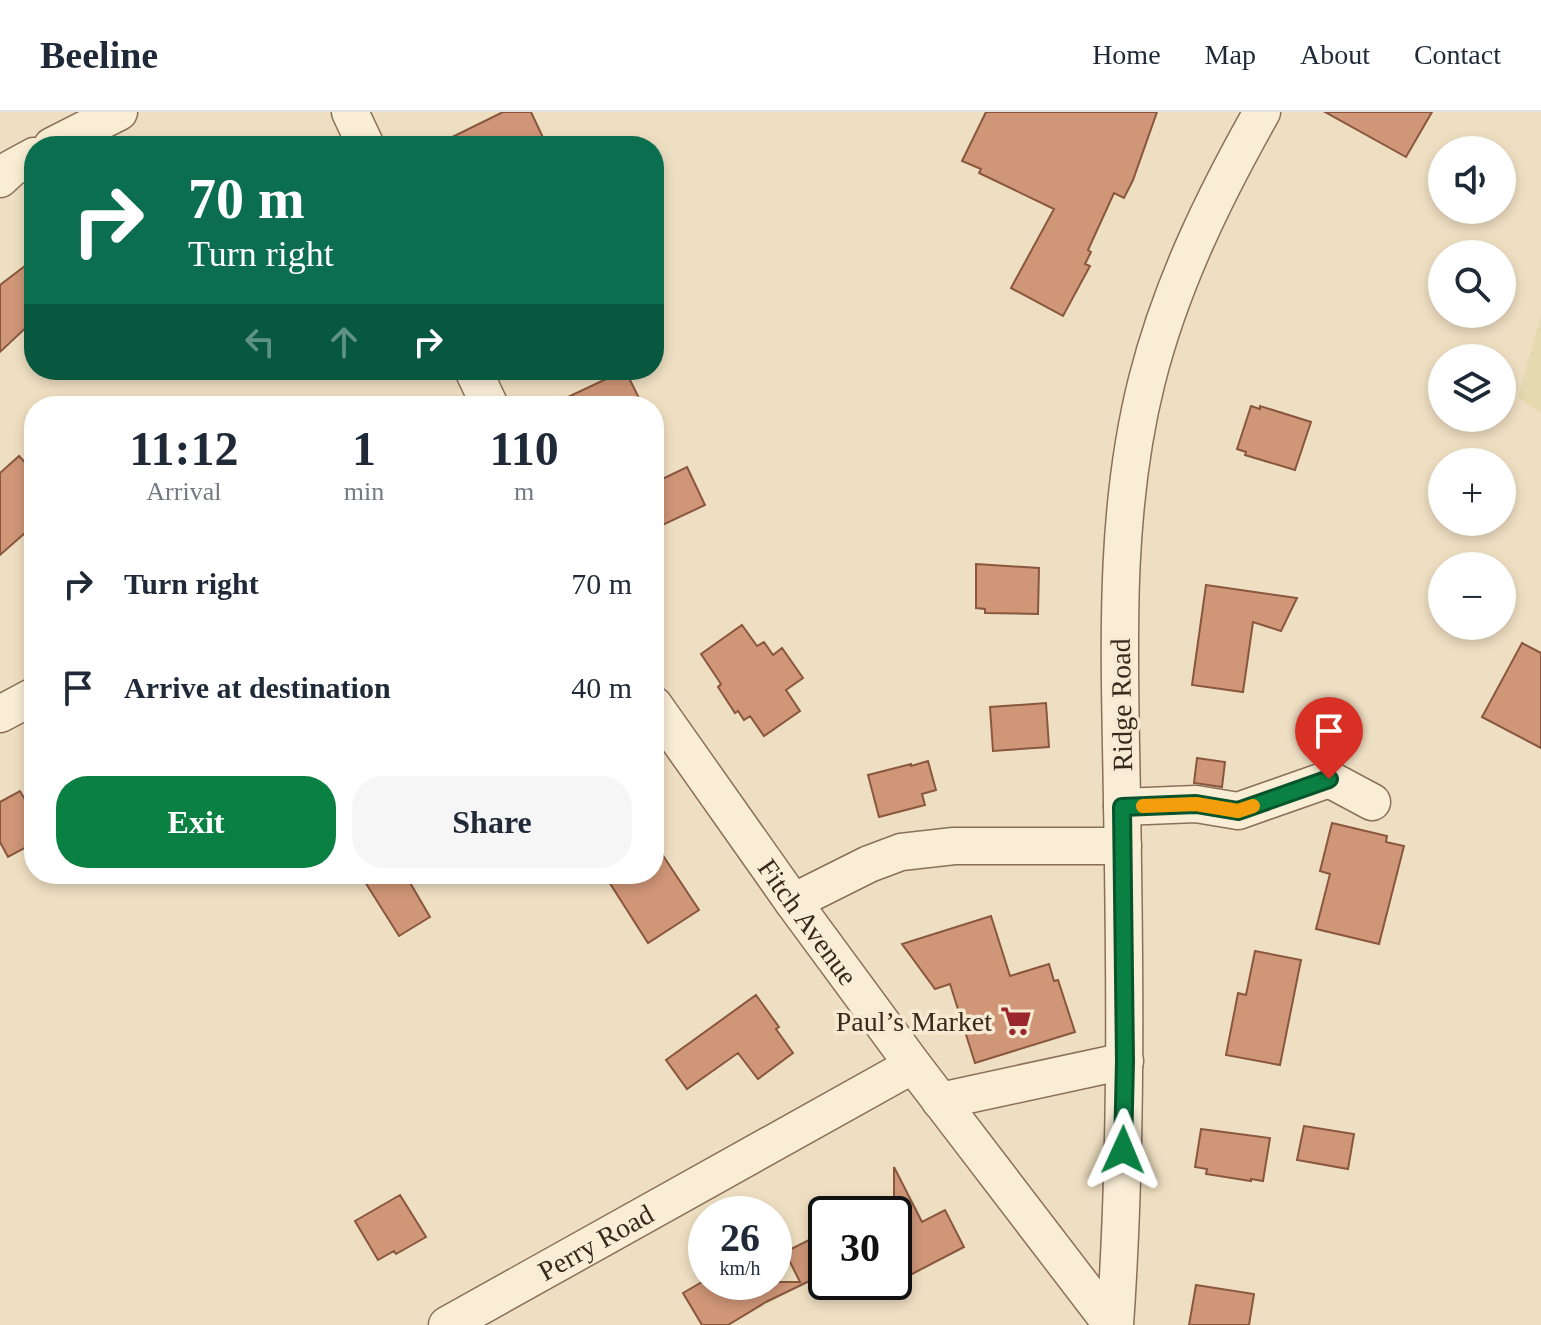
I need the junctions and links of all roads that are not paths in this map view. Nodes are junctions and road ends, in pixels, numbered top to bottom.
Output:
1 (119, 112) edge
2 (350, 112) edge
3 (1262, 112) edge
4 (72, 136) edge
5 (361, 136) edge
6 (24, 701) edge
7 (0, 714) edge
8 (664, 719) edge
9 (1372, 802) dead end
10 (1122, 807) junction
11 (1123, 846) junction
12 (793, 902) junction
13 (1125, 1061) junction
14 (913, 1065) junction
15 (940, 1101) junction
16 (447, 1325) edge
17 (1114, 1325) edge

1 - 4 street
2 - 5 street
3 - 10 street, Ridge Road
6 - 7 street
8 - 12 street, Fitch Avenue
9 - 10 street
10 - 11 street, Ridge Road
11 - 12 street
11 - 13 street, Ridge Road
12 - 14 street, Fitch Avenue
13 - 15 street
13 - 17 street, Ridge Road
14 - 15 street, Fitch Avenue
14 - 16 street, Perry Road
15 - 17 street, Fitch Avenue

